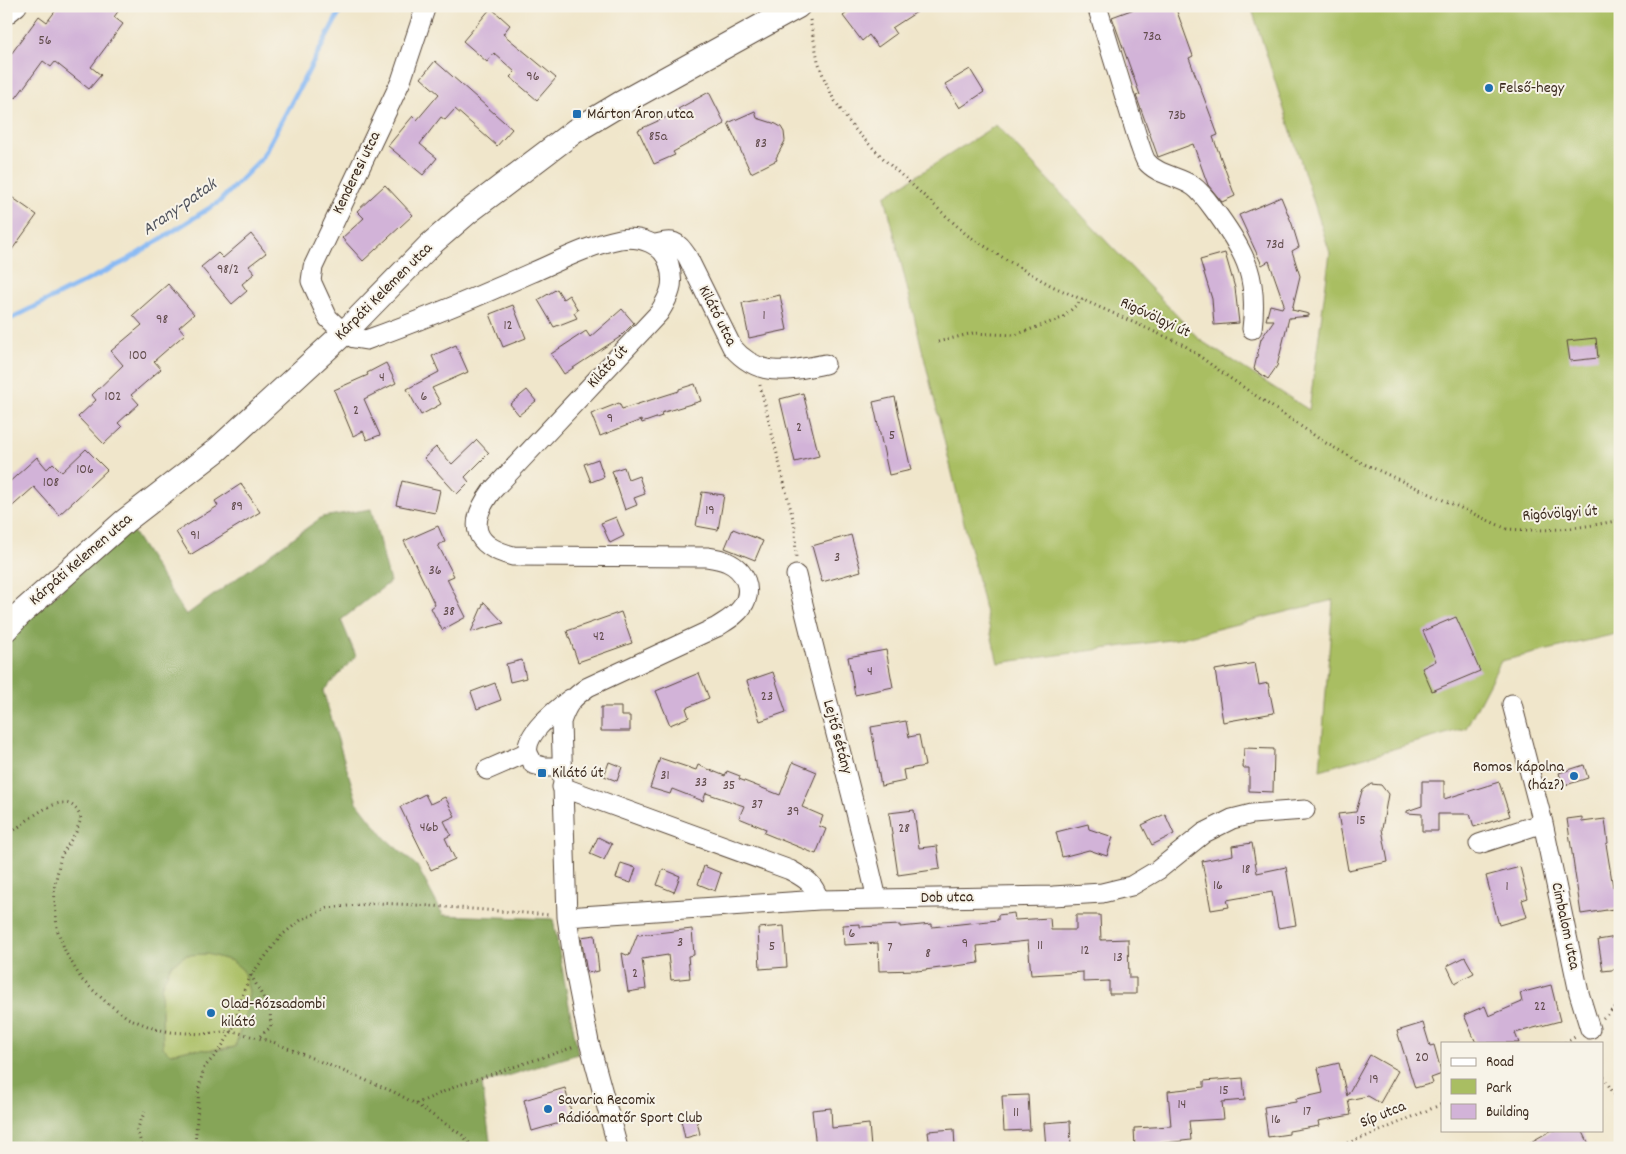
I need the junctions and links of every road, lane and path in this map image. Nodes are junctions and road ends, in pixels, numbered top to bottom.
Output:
1 (17, 6) edge
2 (426, 6) edge
3 (1097, 6) edge
4 (803, 10) edge
5 (6, 15) edge
6 (655, 244) junction
7 (1082, 299) junction
8 (1252, 329) dead end
9 (344, 333) junction
10 (938, 342) dead end
11 (825, 364) dead end
12 (755, 365) junction
13 (1620, 520) edge
14 (796, 575) joint
15 (6, 629) edge
16 (573, 697) junction
17 (1512, 704) dead end
18 (528, 752) junction
19 (562, 767) junction
20 (487, 770) dead end
21 (562, 786) junction
22 (1305, 810) dead end
23 (1543, 823) junction
24 (6, 834) edge
25 (1479, 844) dead end
26 (819, 900) junction
27 (877, 900) junction
28 (567, 917) junction
29 (251, 975) junction
30 (1590, 1029) dead end
31 (232, 1031) junction
32 (259, 1037) junction
33 (588, 1042) junction
34 (1604, 1078) edge
35 (1620, 1103) edge
36 (416, 1104) junction
37 (1441, 1104) edge
38 (145, 1111) dead end
39 (153, 1148) edge
40 (195, 1148) edge
41 (474, 1148) edge
42 (618, 1148) edge
43 (1333, 1148) edge

1 - 5 street
2 - 9 street, Kenderesi utca
3 - 8 street
4 - 7 path, Rigóvölgyi út
4 - 9 street, Kárpáti Kelemen utca
6 - 9 street
6 - 12 street, Kilátó utca
6 - 16 street, Kilátó út
7 - 10 path
7 - 13 path, Rigóvölgyi út
9 - 15 street, Kárpáti Kelemen utca
11 - 12 street, Kilátó utca
12 - 14 path
14 - 27 street, Lejtő sétány
16 - 18 street, Kilátó út
16 - 19 street
17 - 23 street, Cimbalom utca
18 - 19 street
18 - 20 street
19 - 21 street
21 - 26 street
21 - 28 street
22 - 27 street, Dob utca
23 - 25 street
23 - 30 street, Cimbalom utca
24 - 31 path
26 - 27 street, Dob utca
26 - 28 street, Dob utca
28 - 29 path
28 - 33 street
29 - 31 path
29 - 32 path
31 - 32 path
31 - 40 path
32 - 36 path
33 - 36 path
33 - 42 street
34 - 35 path
36 - 41 path
37 - 43 path, Síp utca
38 - 39 path

